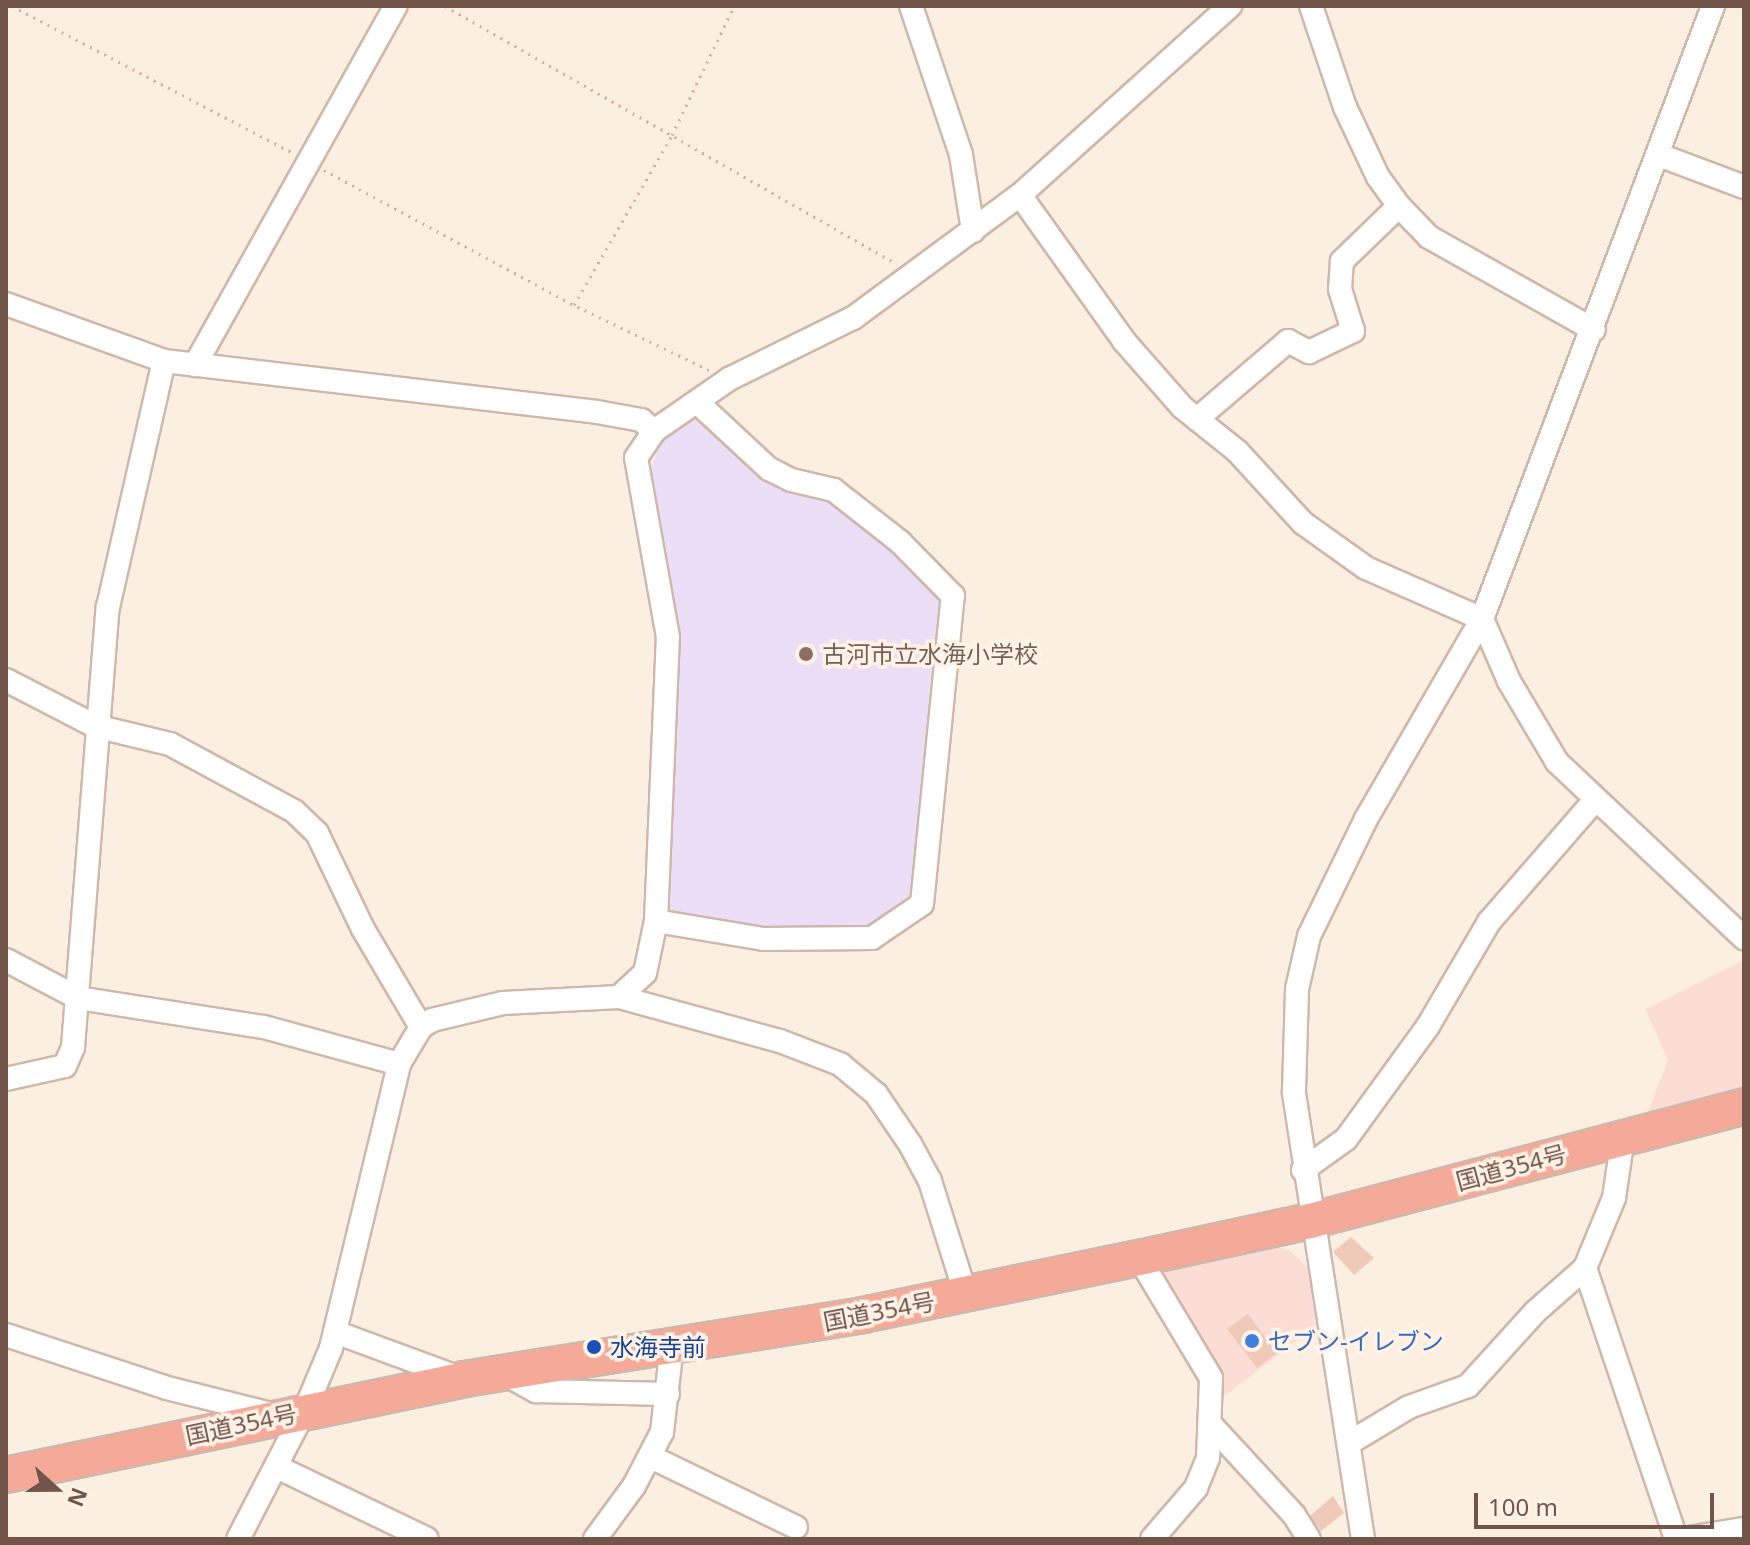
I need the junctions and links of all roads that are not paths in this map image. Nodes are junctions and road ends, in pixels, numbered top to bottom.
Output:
1 (396, 6) edge
2 (911, 6) edge
3 (1230, 6) edge
4 (1311, 6) edge
5 (1713, 6) edge
6 (1659, 155) junction
7 (1744, 187) edge
8 (1020, 195) junction
9 (1399, 206) junction
10 (973, 231) junction
11 (6, 304) edge
12 (1594, 330) junction
13 (164, 361) junction
14 (195, 365) junction
15 (699, 404) junction
16 (1197, 419) junction
17 (654, 431) junction
18 (1482, 619) junction
19 (6, 680) edge
20 (95, 726) junction
21 (1594, 801) junction
22 (656, 921) junction
23 (1744, 938) edge
24 (6, 960) edge
25 (619, 997) junction
26 (78, 998) junction
27 (421, 1027) junction
28 (399, 1064) junction
29 (6, 1079) edge
30 (1744, 1106) edge
31 (1623, 1137) junction
32 (1303, 1170) junction
33 (1310, 1221) junction
34 (1139, 1258) junction
35 (1585, 1268) junction
36 (966, 1295) junction
37 (335, 1332) junction
38 (6, 1335) edge
39 (672, 1345) junction
40 (503, 1373) junction
41 (464, 1379) junction
42 (668, 1394) junction
43 (292, 1413) junction
44 (1212, 1426) junction
45 (1349, 1443) junction
46 (651, 1457) junction
47 (277, 1467) junction
48 (6, 1475) edge
49 (796, 1527) dead end
50 (1744, 1529) edge
51 (238, 1539) edge
52 (427, 1539) edge
53 (595, 1539) edge
54 (1152, 1539) edge
55 (1309, 1539) edge
56 (1363, 1539) edge
57 (1676, 1539) edge
58 (1682, 1539) edge

1 - 14 street
2 - 10 street
3 - 8 street
4 - 9 street
5 - 6 street
6 - 7 street
6 - 12 street
8 - 10 street
8 - 16 street
9 - 12 street
9 - 16 street
10 - 15 street
11 - 13 street
12 - 18 street
13 - 14 street
13 - 20 street
14 - 17 street
15 - 17 street
15 - 22 street
16 - 18 street
17 - 22 street
18 - 21 street
18 - 32 street
19 - 20 street
20 - 26 street
20 - 27 street
21 - 23 street
21 - 32 street
22 - 25 street
24 - 26 street
25 - 27 street
25 - 36 street
26 - 28 street
26 - 29 street
27 - 28 street
28 - 37 street
30 - 31 highway, 国道354号
31 - 33 highway, 国道354号
31 - 35 street
32 - 33 street
33 - 34 highway, 国道354号
33 - 45 street
34 - 36 highway, 国道354号
34 - 44 street
35 - 45 street
35 - 57 street
36 - 39 highway, 国道354号
37 - 41 street
37 - 43 street
38 - 43 street
39 - 40 highway, 国道354号
39 - 42 street
40 - 41 highway, 国道354号
40 - 42 street
41 - 43 highway, 国道354号
42 - 46 street
43 - 47 street
43 - 48 highway, 国道354号
44 - 54 street
44 - 55 street
45 - 56 street
46 - 49 street
46 - 53 street
47 - 51 street
47 - 52 street
50 - 58 street

